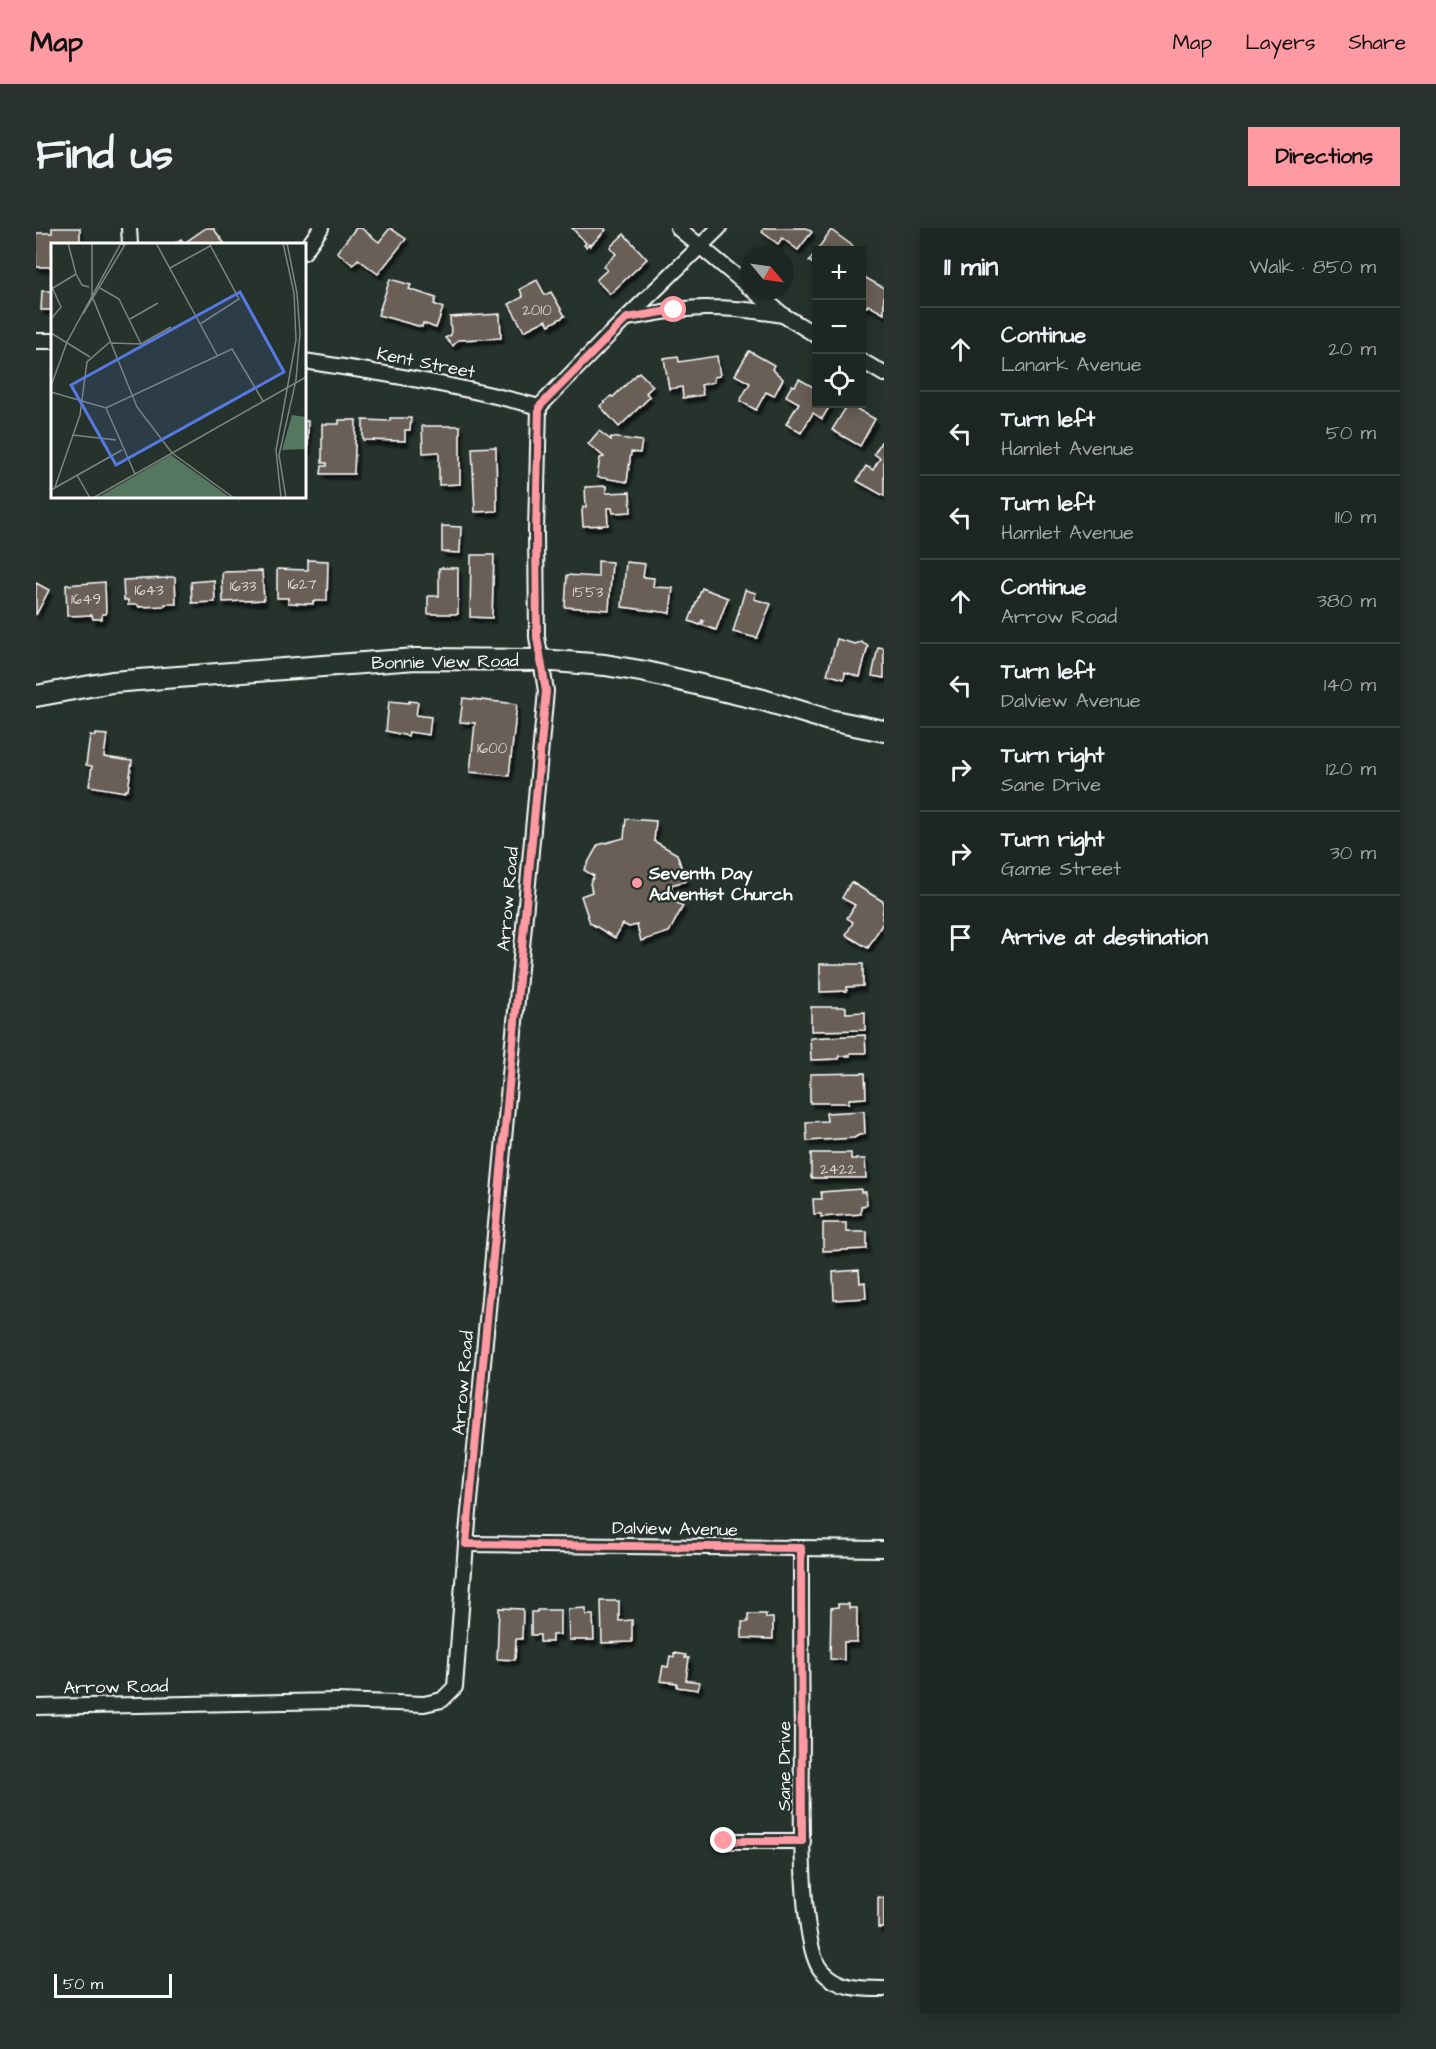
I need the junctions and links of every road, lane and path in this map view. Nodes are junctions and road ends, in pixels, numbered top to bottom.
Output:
1 (129, 228) edge
2 (321, 228) edge
3 (678, 228) edge
4 (719, 228) edge
5 (130, 243) edge
6 (700, 246) junction
7 (306, 249) edge
8 (740, 279) edge
9 (765, 300) edge
10 (783, 315) junction
11 (627, 318) junction
12 (812, 333) edge
13 (306, 361) edge
14 (866, 364) edge
15 (884, 374) edge
16 (539, 407) junction
17 (540, 660) junction
18 (36, 696) edge
19 (884, 731) edge
20 (466, 1544) junction
21 (801, 1548) junction
22 (884, 1549) edge
23 (36, 1707) edge
24 (724, 1841) dead end
25 (802, 1841) junction
26 (884, 1989) edge

1 - 5 street
2 - 7 street
3 - 6 street
4 - 6 street
6 - 8 street
6 - 11 street
9 - 10 street
10 - 11 street
10 - 12 street
11 - 16 street
13 - 16 street, Kent Street
14 - 15 street
16 - 17 street, Arrow Road
17 - 18 street, Bonnie View Road
17 - 19 street, Bonnie View Road
17 - 20 street, Arrow Road
20 - 21 street, Dalview Avenue
20 - 23 street, Arrow Road
21 - 22 street, Dalview Avenue
21 - 25 street, Sane Drive
24 - 25 street
25 - 26 street, Sane Drive

